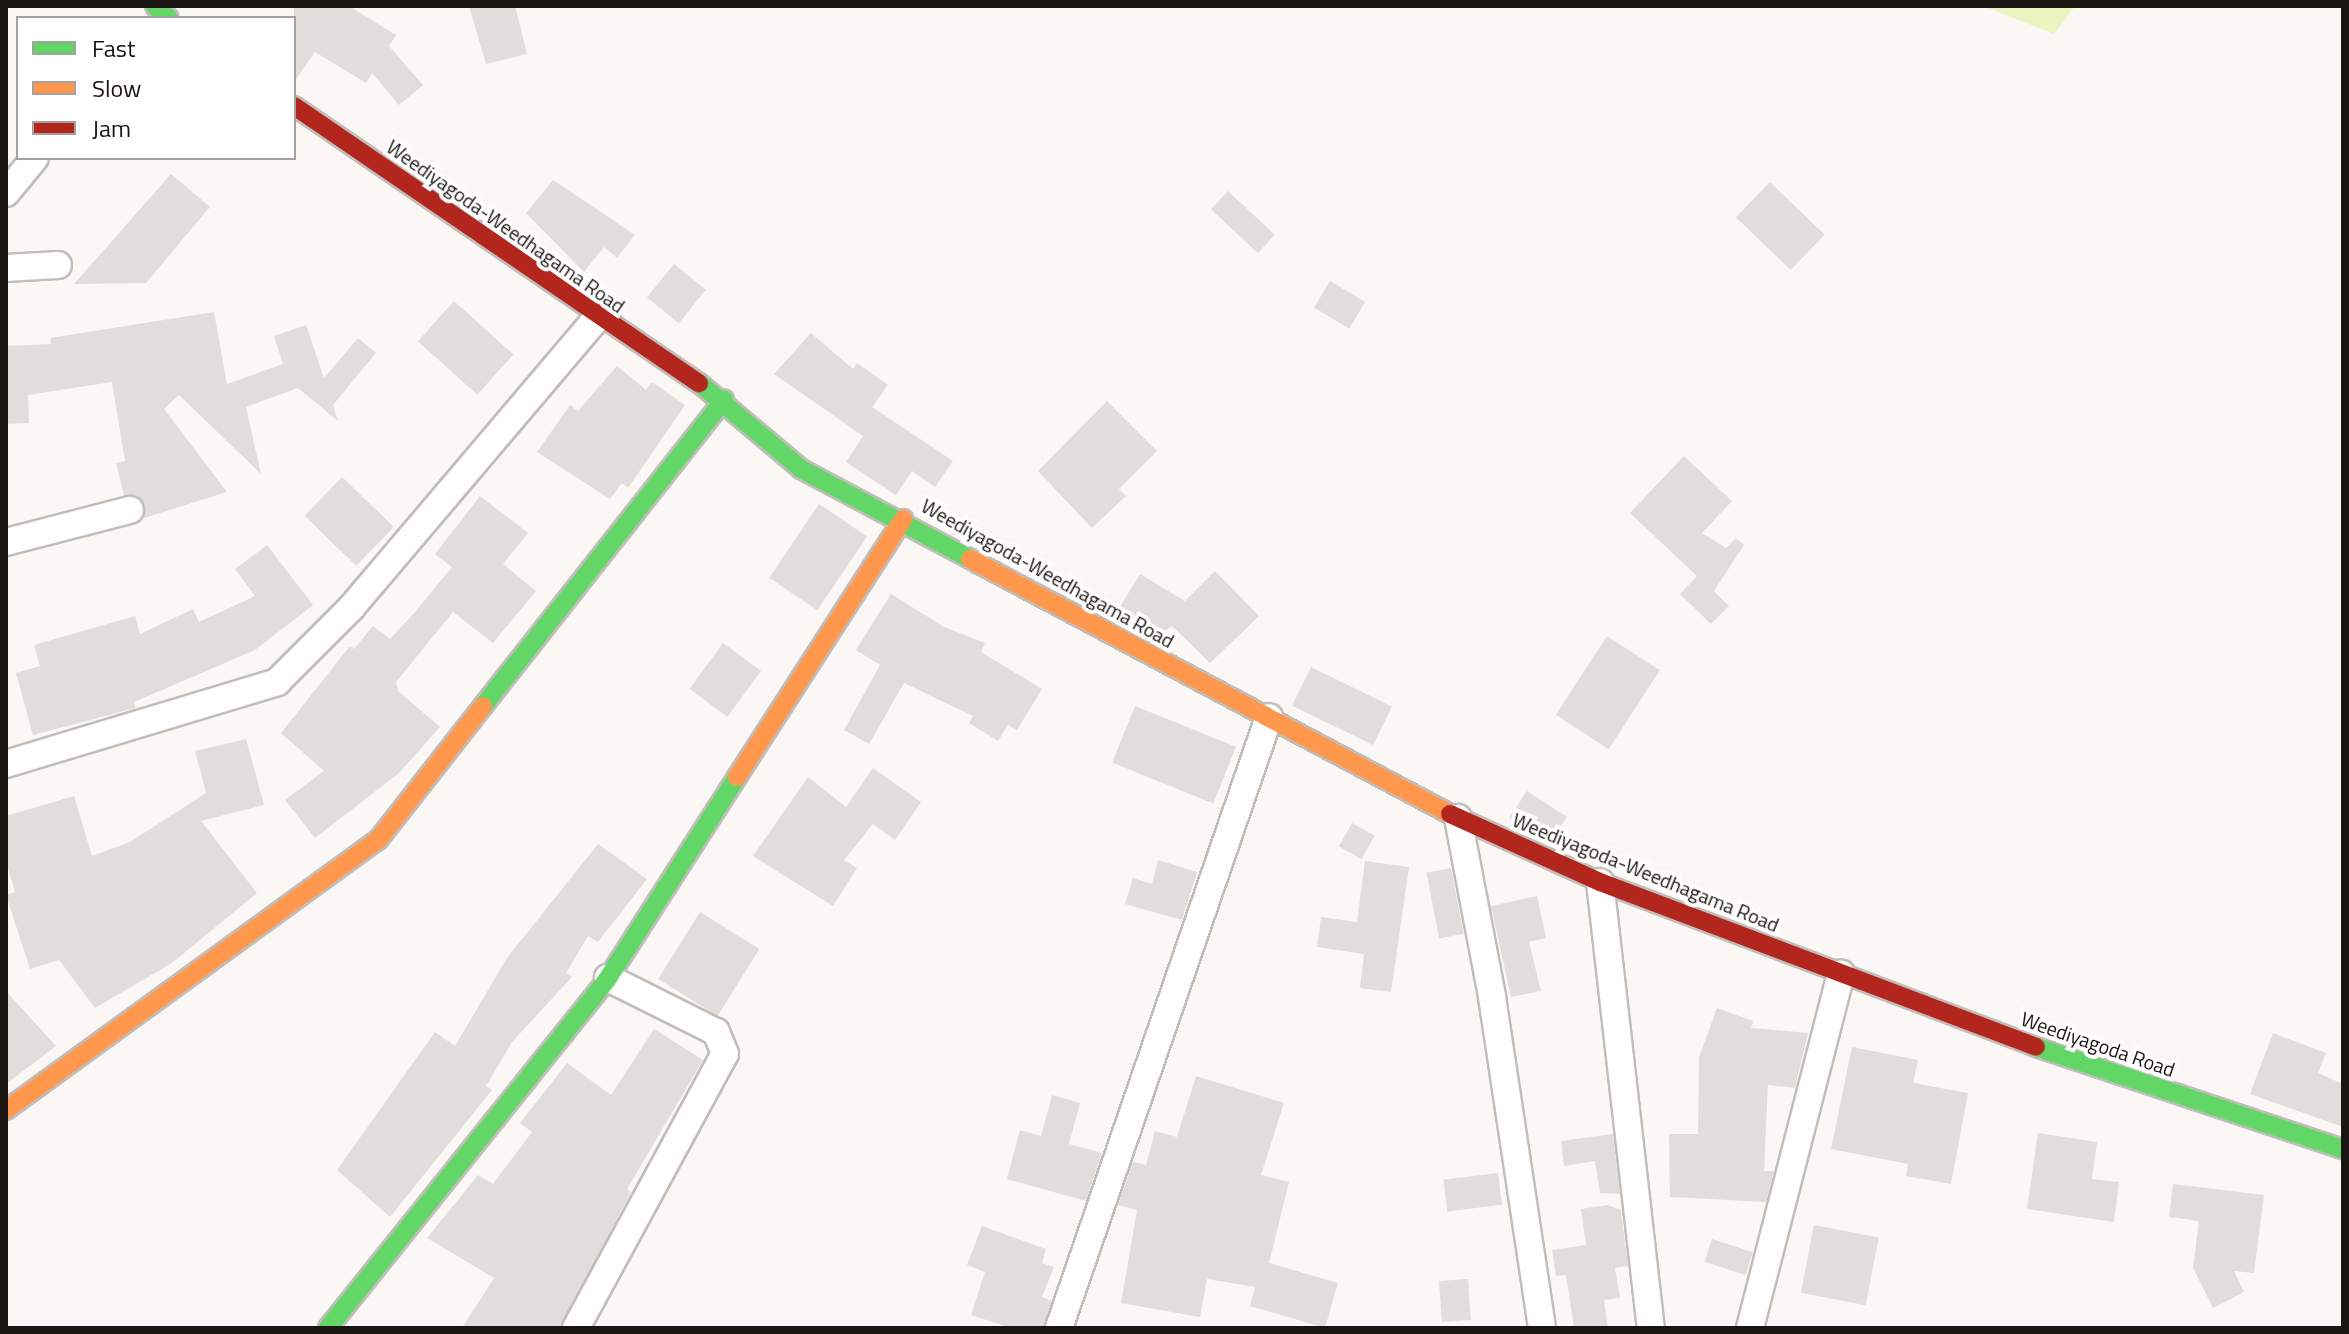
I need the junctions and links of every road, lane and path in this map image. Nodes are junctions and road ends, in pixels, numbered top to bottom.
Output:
1 (296, 107) edge
2 (33, 160) edge
3 (6, 193) edge
4 (58, 265) dead end
5 (6, 268) edge
6 (597, 318) junction
7 (724, 400) junction
8 (130, 510) dead end
9 (903, 519) junction
10 (6, 542) edge
11 (1269, 717) junction
12 (6, 764) edge
13 (1458, 818) junction
14 (1600, 882) junction
15 (1841, 973) junction
16 (608, 978) junction
17 (6, 1110) edge
18 (2343, 1149) edge
19 (328, 1328) edge
20 (576, 1328) edge
21 (1059, 1328) edge
22 (1542, 1328) edge
23 (1651, 1328) edge
24 (1750, 1328) edge

1 - 6 street, Weediyagoda-Weedhagama Road
2 - 3 street
4 - 5 street
6 - 7 street, Weediyagoda-Weedhagama Road
6 - 12 street
7 - 9 street, Weediyagoda-Weedhagama Road
7 - 17 street
8 - 10 street
9 - 11 street, Weediyagoda-Weedhagama Road
9 - 16 street
11 - 13 street, Weediyagoda-Weedhagama Road
11 - 21 street
13 - 14 street, Weediyagoda-Weedhagama Road
13 - 22 street
14 - 15 street, Weediyagoda-Weedhagama Road
14 - 23 street
15 - 18 street, Weediyagoda Road
15 - 24 street
16 - 19 street
16 - 20 street

